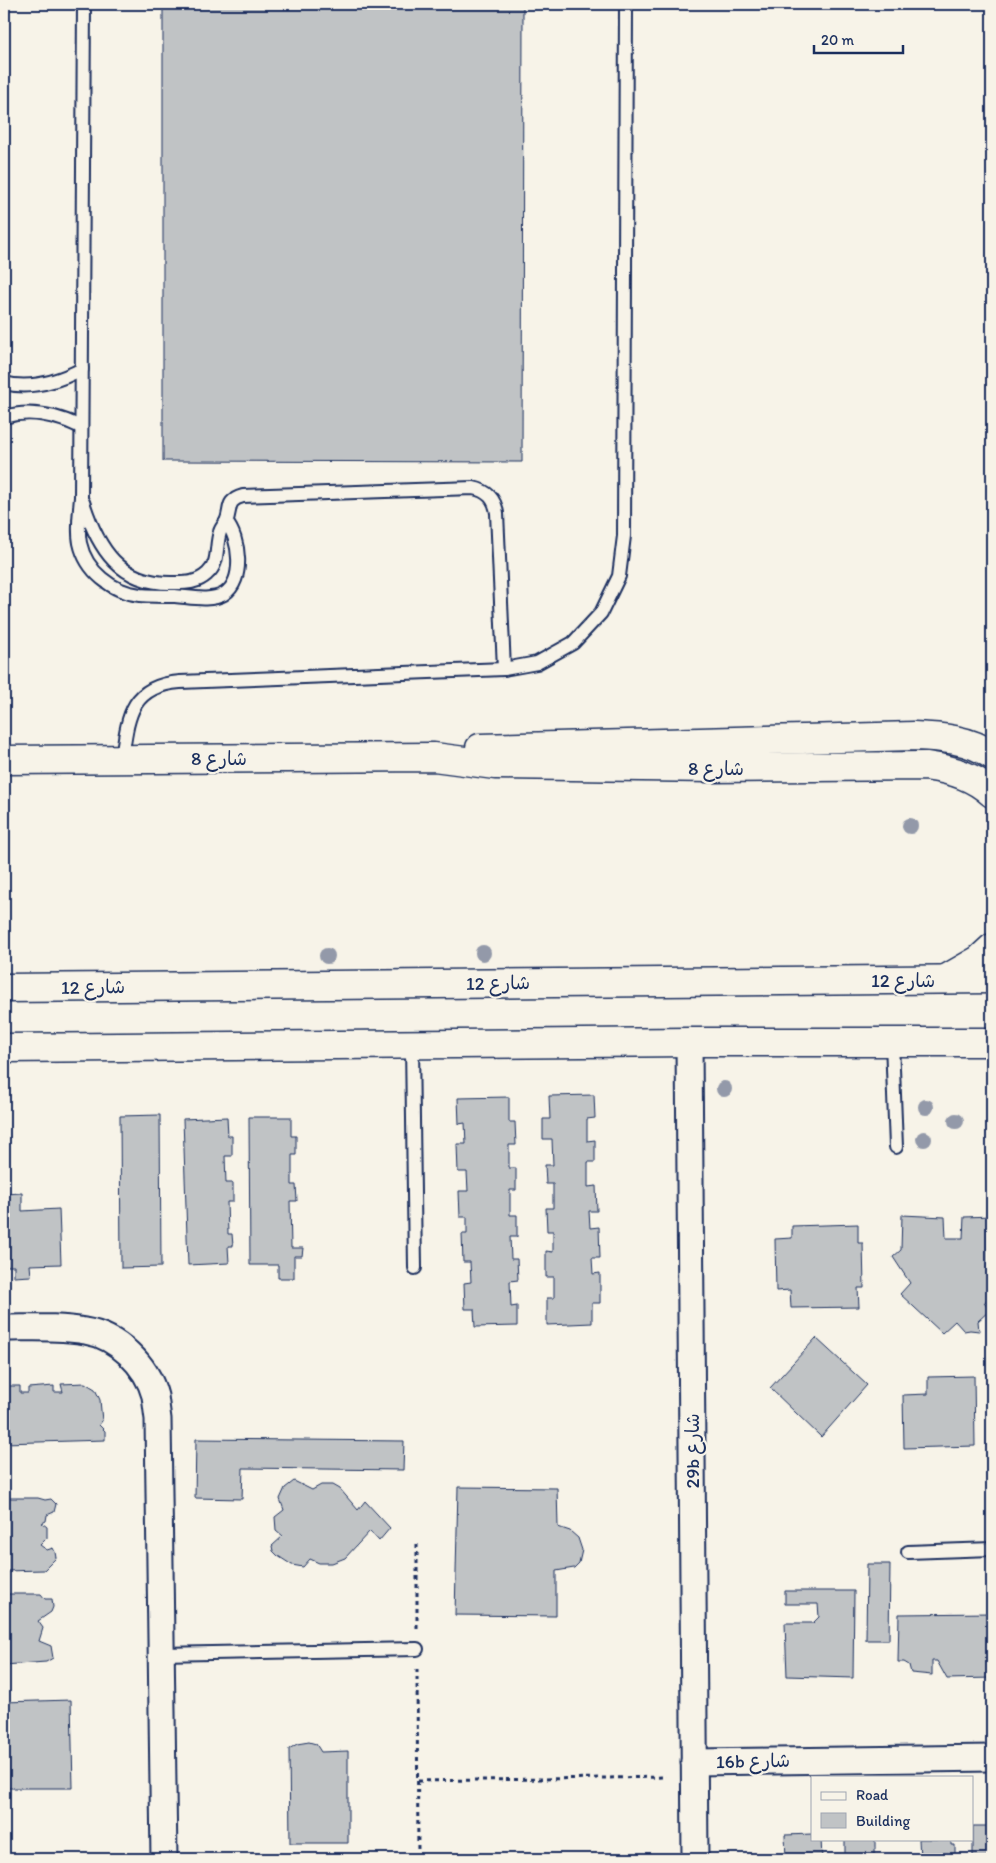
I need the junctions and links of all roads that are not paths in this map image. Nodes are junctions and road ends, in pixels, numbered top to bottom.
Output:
1 (84, 4) edge
2 (626, 4) edge
3 (82, 369) junction
4 (4, 383) edge
5 (4, 416) edge
6 (81, 427) junction
7 (81, 497) junction
8 (226, 522) junction
9 (504, 669) junction
10 (992, 755) edge
11 (434, 757) junction
12 (122, 758) junction
13 (4, 760) edge
14 (992, 793) edge
15 (992, 948) edge
16 (992, 979) edge
17 (946, 980) junction
18 (4, 988) edge
19 (688, 1042) junction
20 (892, 1042) junction
21 (992, 1042) edge
22 (412, 1044) junction
23 (4, 1048) edge
24 (896, 1147) dead end
25 (415, 1268) dead end
26 (4, 1328) edge
27 (992, 1549) edge
28 (908, 1552) dead end
29 (417, 1649) road end
30 (162, 1654) junction
31 (992, 1758) edge
32 (694, 1769) junction
33 (164, 1859) edge
34 (695, 1859) edge

1 - 3 lane
2 - 9 lane
3 - 4 lane
3 - 6 lane
5 - 6 lane
6 - 7 lane
7 - 8 lane
7 - 8 lane
8 - 9 lane
9 - 12 lane
10 - 11 street, شارع 8
11 - 12 street, شارع 8
11 - 14 street, شارع 8
12 - 13 street, شارع 8
15 - 17 street
16 - 17 street, شارع 12
17 - 18 street, شارع 12
19 - 20 street
19 - 22 street
19 - 32 street, 29b شارع
20 - 21 street
20 - 24 lane
22 - 23 street
22 - 25 lane
26 - 30 street
27 - 28 lane
29 - 30 lane
30 - 33 street
31 - 32 street, 16b شارع
32 - 34 street, 29b شارع

